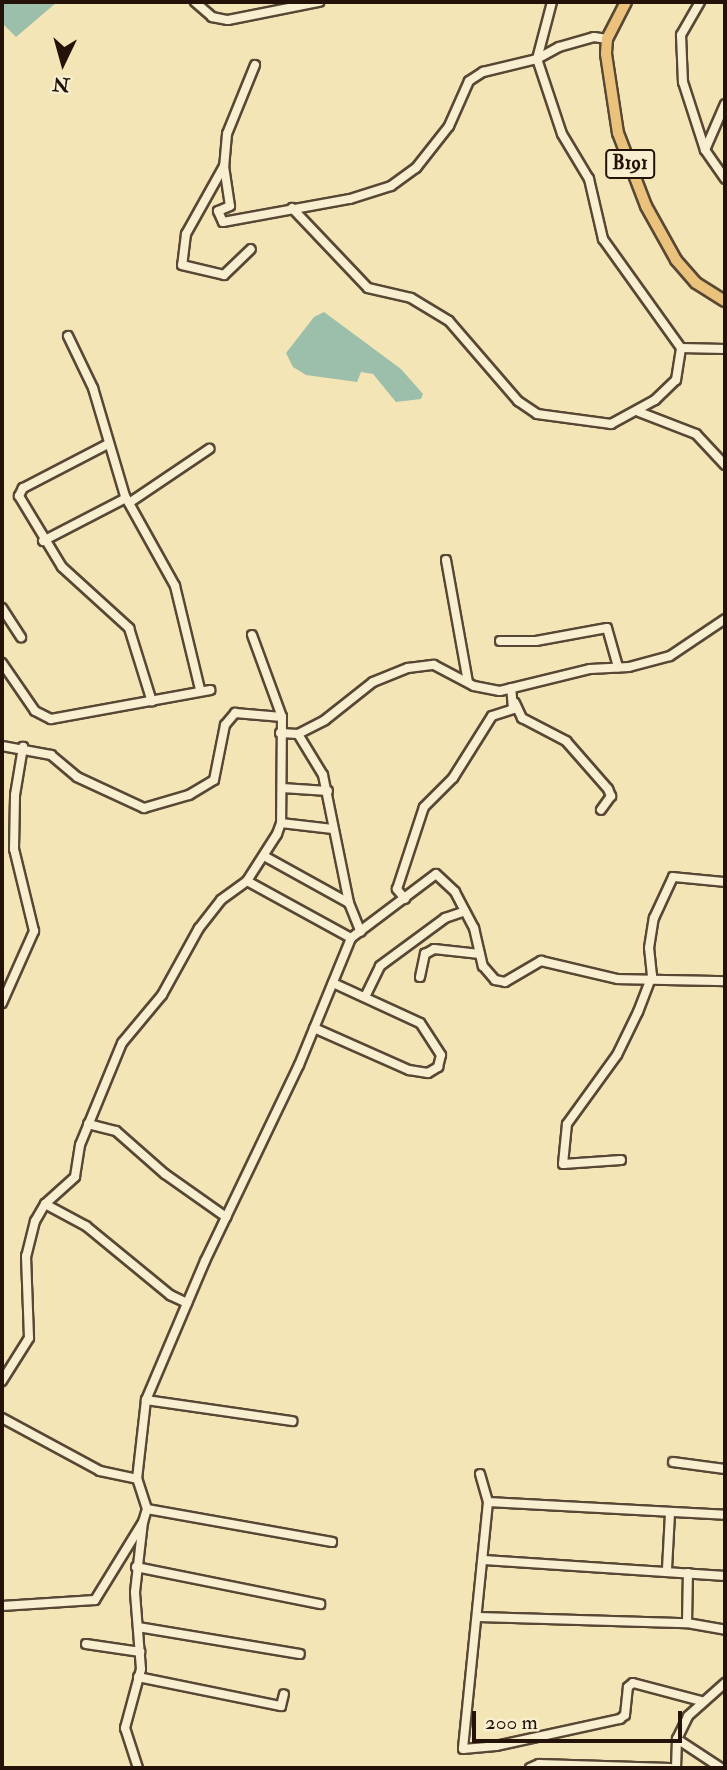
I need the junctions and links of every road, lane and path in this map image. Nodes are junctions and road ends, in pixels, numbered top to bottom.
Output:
1 (195, 2) edge
2 (319, 2) edge
3 (552, 2) edge
4 (626, 2) edge
5 (700, 2) edge
6 (607, 39) junction
7 (537, 59) junction
8 (255, 65) dead end
9 (725, 104) edge
10 (705, 150) junction
11 (224, 166) junction
12 (725, 179) edge
13 (292, 208) junction
14 (251, 249) dead end
15 (725, 301) edge
16 (68, 336) dead end
17 (681, 348) junction
18 (725, 349) edge
19 (639, 412) junction
20 (108, 444) junction
21 (209, 449) dead end
22 (725, 465) edge
23 (128, 501) junction
24 (43, 541) junction
25 (446, 560) dead end
26 (2, 608) edge
27 (725, 619) edge
28 (251, 635) dead end
29 (21, 637) dead end
30 (500, 641) dead end
31 (2, 663) edge
32 (618, 667) junction
33 (468, 681) junction
34 (511, 688) junction
35 (152, 702) junction
36 (515, 703) junction
37 (282, 717) junction
38 (280, 733) junction
39 (298, 734) junction
40 (2, 746) edge
41 (23, 747) junction
42 (282, 788) junction
43 (328, 791) junction
44 (601, 810) dead end
45 (281, 823) junction
46 (332, 829) junction
47 (264, 856) junction
48 (247, 880) junction
49 (725, 882) edge
50 (405, 899) junction
51 (349, 903) junction
52 (465, 911) junction
53 (361, 933) junction
54 (351, 938) junction
55 (480, 954) junction
56 (420, 977) dead end
57 (649, 981) junction
58 (725, 981) edge
59 (333, 983) junction
60 (365, 997) junction
61 (2, 1003) edge
62 (314, 1028) junction
63 (88, 1124) junction
64 (621, 1160) dead end
65 (45, 1204) junction
66 (226, 1217) junction
67 (187, 1303) junction
68 (2, 1381) edge
69 (146, 1400) junction
70 (2, 1418) edge
71 (292, 1421) dead end
72 (673, 1462) dead end
73 (725, 1469) edge
74 (480, 1474) dead end
75 (137, 1479) junction
76 (488, 1502) junction
77 (147, 1508) junction
78 (670, 1513) junction
79 (725, 1515) edge
80 (142, 1522) junction
81 (332, 1542) dead end
82 (484, 1560) junction
83 (136, 1567) junction
84 (667, 1569) junction
85 (688, 1573) junction
86 (725, 1576) edge
87 (320, 1604) dead end
88 (2, 1606) edge
89 (479, 1616) junction
90 (687, 1623) junction
91 (138, 1628) junction
92 (725, 1630) edge
93 (86, 1644) dead end
94 (140, 1652) junction
95 (300, 1654) dead end
96 (138, 1677) junction
97 (725, 1683) edge
98 (284, 1694) dead end
99 (701, 1701) junction
100 (677, 1739) junction
101 (138, 1768) edge
102 (530, 1768) edge
103 (670, 1768) edge
104 (676, 1768) edge
105 (721, 1768) edge

1 - 2 street
3 - 7 street
4 - 6 main road, B191
5 - 10 street
6 - 7 street
6 - 15 main road, B191
7 - 13 street
7 - 17 street
8 - 11 street
9 - 10 street
10 - 12 street
11 - 13 street
11 - 14 street
13 - 19 street
16 - 20 street
17 - 18 street
17 - 19 street
19 - 22 street
20 - 23 street
20 - 24 street
21 - 23 street
23 - 24 street
23 - 35 street
24 - 35 street
25 - 33 street
26 - 29 street
27 - 32 street
28 - 37 street
30 - 32 street
31 - 35 street
32 - 34 street
33 - 34 street
33 - 39 street
34 - 36 street
36 - 44 street
36 - 50 street
37 - 38 street
37 - 41 street
38 - 39 street
38 - 42 street
39 - 43 street
40 - 41 street
41 - 61 street
42 - 43 street
42 - 45 street
43 - 46 street
45 - 46 street
45 - 47 street
46 - 51 street
47 - 48 street
47 - 51 street
48 - 54 street
48 - 63 street
49 - 57 street
50 - 52 street
50 - 53 street
51 - 53 street
52 - 55 street
52 - 60 street
53 - 54 street
54 - 59 street
55 - 56 street
55 - 57 street
57 - 58 street
57 - 64 street
59 - 60 street
59 - 62 street
60 - 62 street
62 - 66 street
63 - 65 street
63 - 66 street
65 - 67 street
65 - 68 street
66 - 67 street
67 - 69 street
69 - 71 street
69 - 75 street
70 - 75 street
72 - 73 street
74 - 76 street
75 - 77 street
76 - 78 street
76 - 82 street
77 - 80 street
77 - 81 street
78 - 79 street
78 - 84 street
80 - 83 street
80 - 88 street
82 - 84 street
82 - 89 street
83 - 87 street
83 - 91 street
84 - 85 street
85 - 86 street
85 - 90 street
89 - 90 street
89 - 99 street
90 - 92 street
91 - 94 street
91 - 95 street
93 - 94 street
94 - 96 street
96 - 98 street
96 - 101 street
97 - 99 street
99 - 100 street
100 - 104 street
100 - 105 street
102 - 103 street

